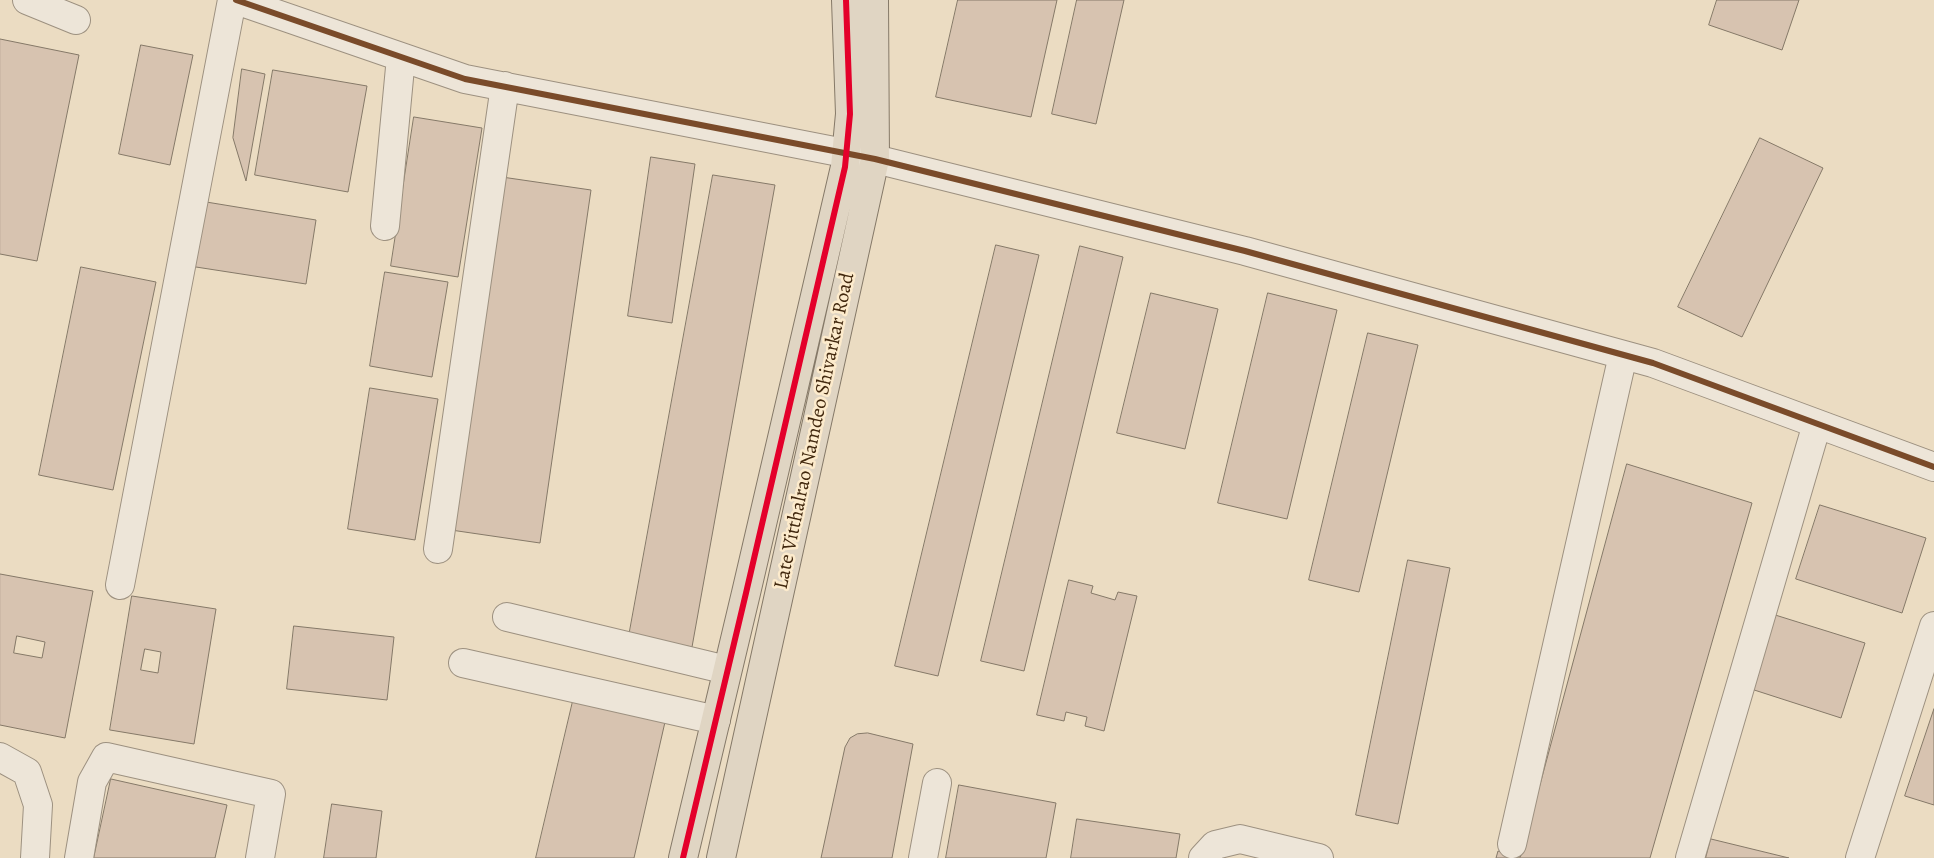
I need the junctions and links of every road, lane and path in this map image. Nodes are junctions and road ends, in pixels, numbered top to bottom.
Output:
1 (27, 0) edge
2 (232, 0) edge
3 (236, 0) edge
4 (846, 0) edge
5 (874, 0) edge
6 (76, 20) dead end
7 (401, 57) junction
8 (505, 86) junction
9 (845, 153) junction
10 (875, 159) junction
11 (385, 226) dead end
12 (1623, 354) junction
13 (1817, 424) junction
14 (1934, 467) edge
15 (438, 548) dead end
16 (120, 585) dead end
17 (507, 617) dead end
18 (1934, 626) edge
19 (463, 663) dead end
20 (727, 670) junction
21 (716, 720) junction
22 (0, 757) edge
23 (937, 783) dead end
24 (1512, 844) dead end
25 (35, 858) edge
26 (78, 858) edge
27 (260, 858) edge
28 (683, 858) edge
29 (721, 858) edge
30 (923, 858) edge
31 (1203, 858) edge
32 (1319, 858) edge
33 (1690, 858) edge
34 (1860, 858) edge

1 - 6 street
2 - 16 street
3 - 7 street
4 - 9 main road, Late Vitthalrao Namdeo Shivarkar Road
5 - 10 main road, Late Vitthalrao Namdeo Shivarkar Road
7 - 8 street
7 - 11 street
8 - 9 street
8 - 15 street
9 - 10 street
9 - 20 main road, Late Vitthalrao Namdeo Shivarkar Road
10 - 12 street
10 - 29 main road, Late Vitthalrao Namdeo Shivarkar Road
12 - 13 street
12 - 24 street
13 - 14 street
13 - 33 street
17 - 20 street
18 - 34 street
19 - 21 street
20 - 21 main road, Late Vitthalrao Namdeo Shivarkar Road
21 - 28 main road, Late Vitthalrao Namdeo Shivarkar Road
22 - 25 street
23 - 30 street
26 - 27 street
31 - 32 street

